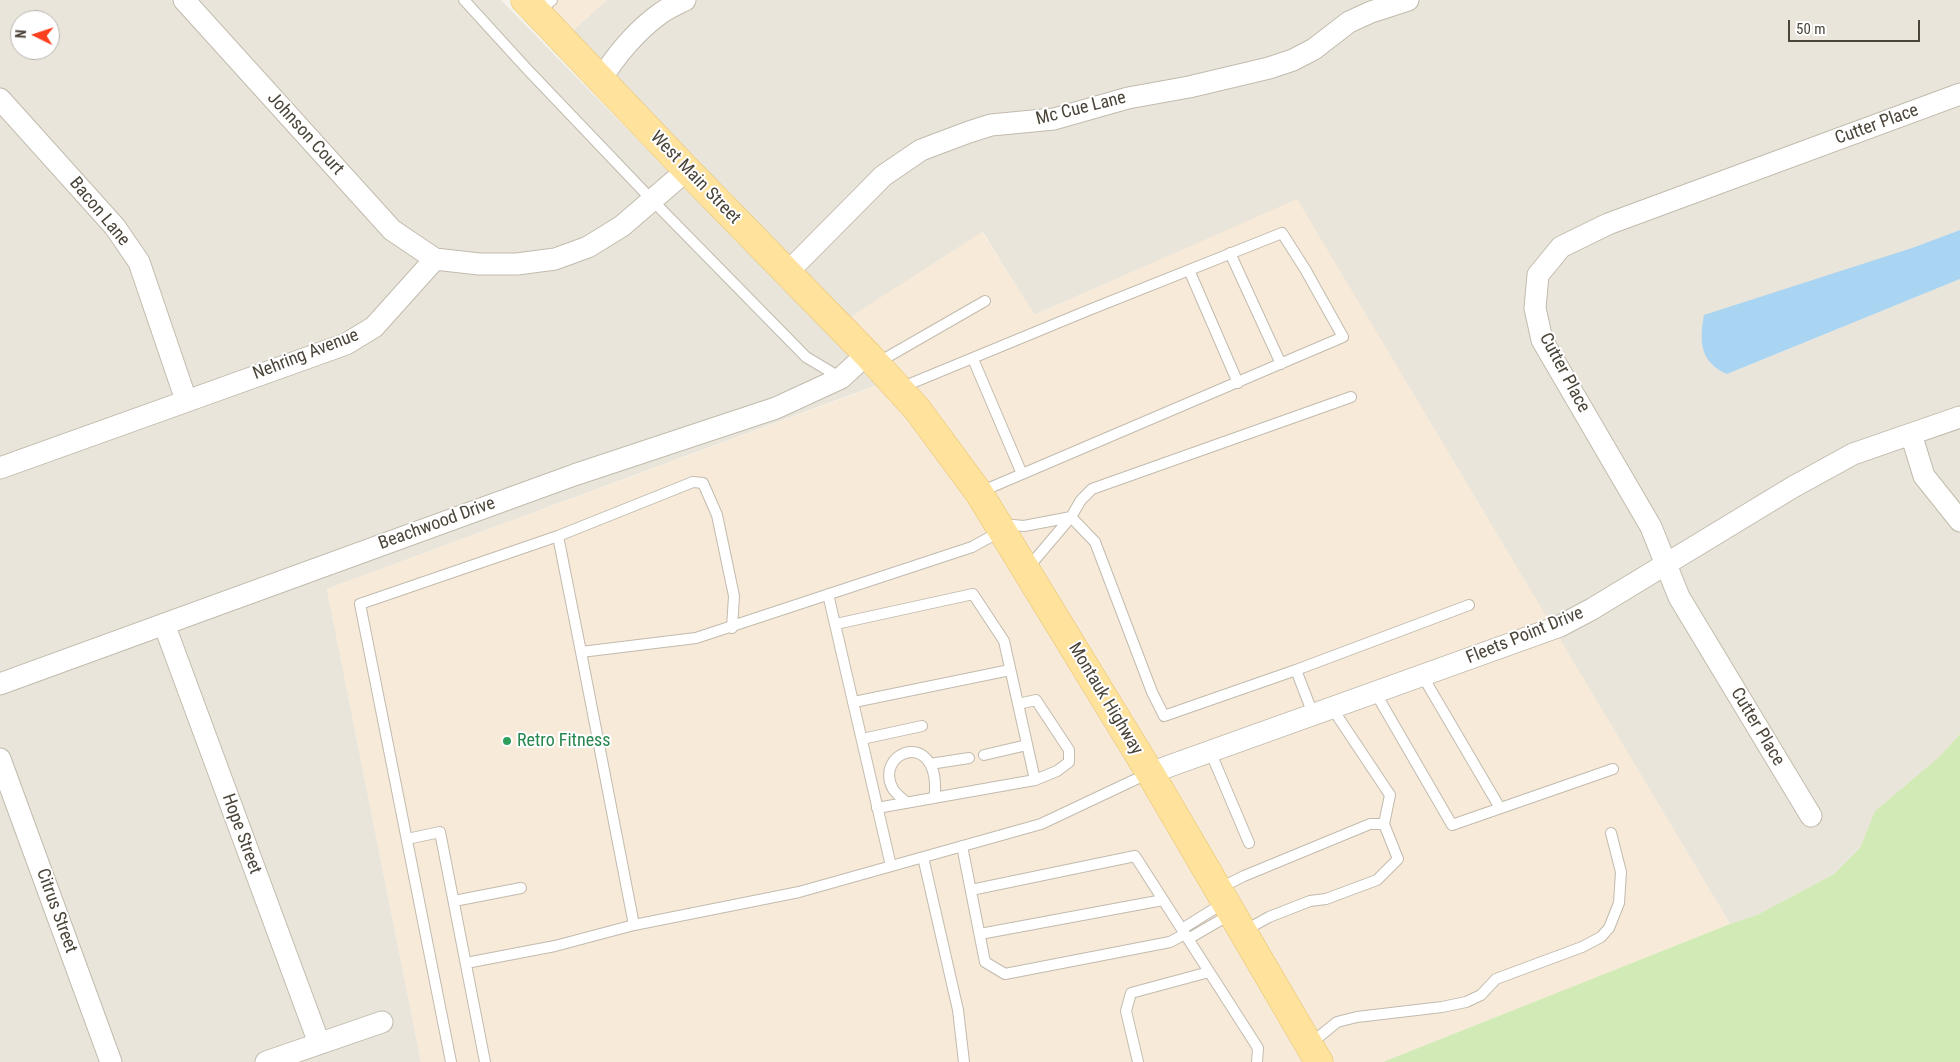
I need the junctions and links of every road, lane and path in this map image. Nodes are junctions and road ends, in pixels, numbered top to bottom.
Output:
1 (184, 0) edge
2 (464, 0) edge
3 (685, 0) edge
4 (1408, 0) edge
5 (538, 4) edge
6 (601, 80) junction
7 (1960, 94) edge
8 (0, 99) edge
9 (687, 170) junction
10 (652, 200) junction
11 (1230, 253) junction
12 (435, 259) junction
13 (1189, 270) junction
14 (788, 273) junction
15 (985, 301) dead end
16 (872, 358) junction
17 (973, 359) junction
18 (1281, 364) junction
19 (841, 378) junction
20 (1238, 383) junction
21 (899, 388) junction
22 (1351, 398) dead end
23 (186, 400) junction
24 (1960, 417) edge
25 (1911, 434) junction
26 (0, 468) edge
27 (1022, 474) junction
28 (979, 493) junction
29 (1071, 517) junction
30 (1960, 521) edge
31 (1000, 527) junction
32 (558, 536) junction
33 (1666, 564) junction
34 (1026, 570) junction
35 (828, 594) junction
36 (1469, 605) dead end
37 (164, 624) junction
38 (836, 624) junction
39 (732, 628) junction
40 (581, 652) junction
41 (1010, 670) junction
42 (1296, 670) junction
43 (1422, 675) junction
44 (0, 684) edge
45 (1375, 692) junction
46 (854, 702) junction
47 (1018, 704) junction
48 (1322, 711) junction
49 (922, 726) dead end
50 (862, 739) junction
51 (1027, 745) junction
52 (1210, 752) junction
53 (984, 755) dead end
54 (969, 758) dead end
55 (0, 759) edge
56 (930, 764) junction
57 (1613, 769) dead end
58 (1150, 773) junction
59 (1035, 780) junction
60 (935, 798) junction
61 (907, 803) junction
62 (877, 808) junction
63 (1500, 808) junction
64 (1811, 816) dead end
65 (1384, 824) junction
66 (1611, 833) dead end
67 (407, 839) junction
68 (1250, 843) dead end
69 (962, 846) junction
70 (923, 857) junction
71 (891, 866) junction
72 (521, 888) dead end
73 (971, 890) junction
74 (1163, 900) junction
75 (454, 901) junction
76 (1230, 909) junction
77 (634, 925) junction
78 (980, 934) junction
79 (1185, 934) junction
80 (466, 963) junction
81 (1209, 972) junction
82 (382, 1022) dead end
83 (319, 1044) junction
84 (1314, 1053) edge
85 (111, 1062) edge
86 (266, 1062) edge
87 (451, 1062) edge
88 (485, 1062) edge
89 (964, 1062) edge
90 (1138, 1062) edge
91 (1257, 1062) edge

1 - 12 street, Johnson Court
2 - 10 lane
3 - 6 street
4 - 14 street, Mc Cue Lane
5 - 6 main road, West Main Street
6 - 9 main road, West Main Street
7 - 33 street, Cutter Place
8 - 23 street, Bacon Lane
9 - 10 street
9 - 14 main road, West Main Street
10 - 12 street
10 - 19 lane
11 - 13 lane
11 - 18 lane
11 - 18 lane
12 - 23 street, Nehring Avenue
13 - 17 lane
13 - 20 lane
14 - 16 main road, West Main Street
15 - 16 lane
16 - 19 street, Beachwood Drive
16 - 21 main road, Montauk Highway
17 - 21 lane
17 - 27 lane
18 - 20 lane
19 - 37 street, Beachwood Drive
20 - 27 lane
21 - 28 main road, Montauk Highway
22 - 29 lane
23 - 26 street, Nehring Avenue
24 - 25 street, Fleets Point Drive
25 - 30 street
25 - 33 street, Fleets Point Drive
27 - 28 lane
28 - 31 main road, Montauk Highway
29 - 31 lane
29 - 34 lane
29 - 42 lane
31 - 34 main road, Montauk Highway
31 - 35 lane
32 - 39 lane
32 - 40 lane
32 - 67 lane
33 - 43 street, Fleets Point Drive
33 - 64 street, Cutter Place
34 - 58 main road, Montauk Highway
35 - 38 lane
35 - 39 lane
36 - 42 lane
37 - 44 street, Beachwood Drive
37 - 83 street, Hope Street
38 - 41 lane
38 - 46 lane
39 - 40 lane
40 - 77 lane
41 - 46 lane
41 - 47 lane
42 - 48 lane
43 - 45 street, Fleets Point Drive
43 - 63 lane
45 - 48 street, Fleets Point Drive
45 - 63 lane
46 - 50 lane
47 - 51 lane
47 - 59 lane
48 - 52 street, Fleets Point Drive
48 - 65 lane
49 - 50 lane
50 - 62 lane
51 - 53 lane
51 - 59 lane
52 - 58 street, Fleets Point Drive
52 - 68 lane
54 - 56 lane
55 - 85 street, Citrus Street
56 - 60 lane
56 - 61 lane
57 - 63 lane
58 - 69 lane
58 - 76 main road, Montauk Highway
59 - 60 lane
60 - 61 lane
61 - 62 lane
62 - 71 lane
65 - 76 lane
65 - 76 lane
66 - 84 lane
67 - 75 lane
67 - 87 lane
69 - 70 lane
69 - 73 lane
70 - 71 lane
70 - 89 lane
71 - 77 lane
72 - 75 lane
73 - 74 lane
73 - 78 lane
74 - 78 lane
74 - 79 lane
75 - 80 lane
76 - 79 lane
76 - 84 main road, Montauk Highway
77 - 80 lane
78 - 79 lane
79 - 81 lane
80 - 88 lane
81 - 90 lane
81 - 91 lane
82 - 83 street
83 - 86 street

